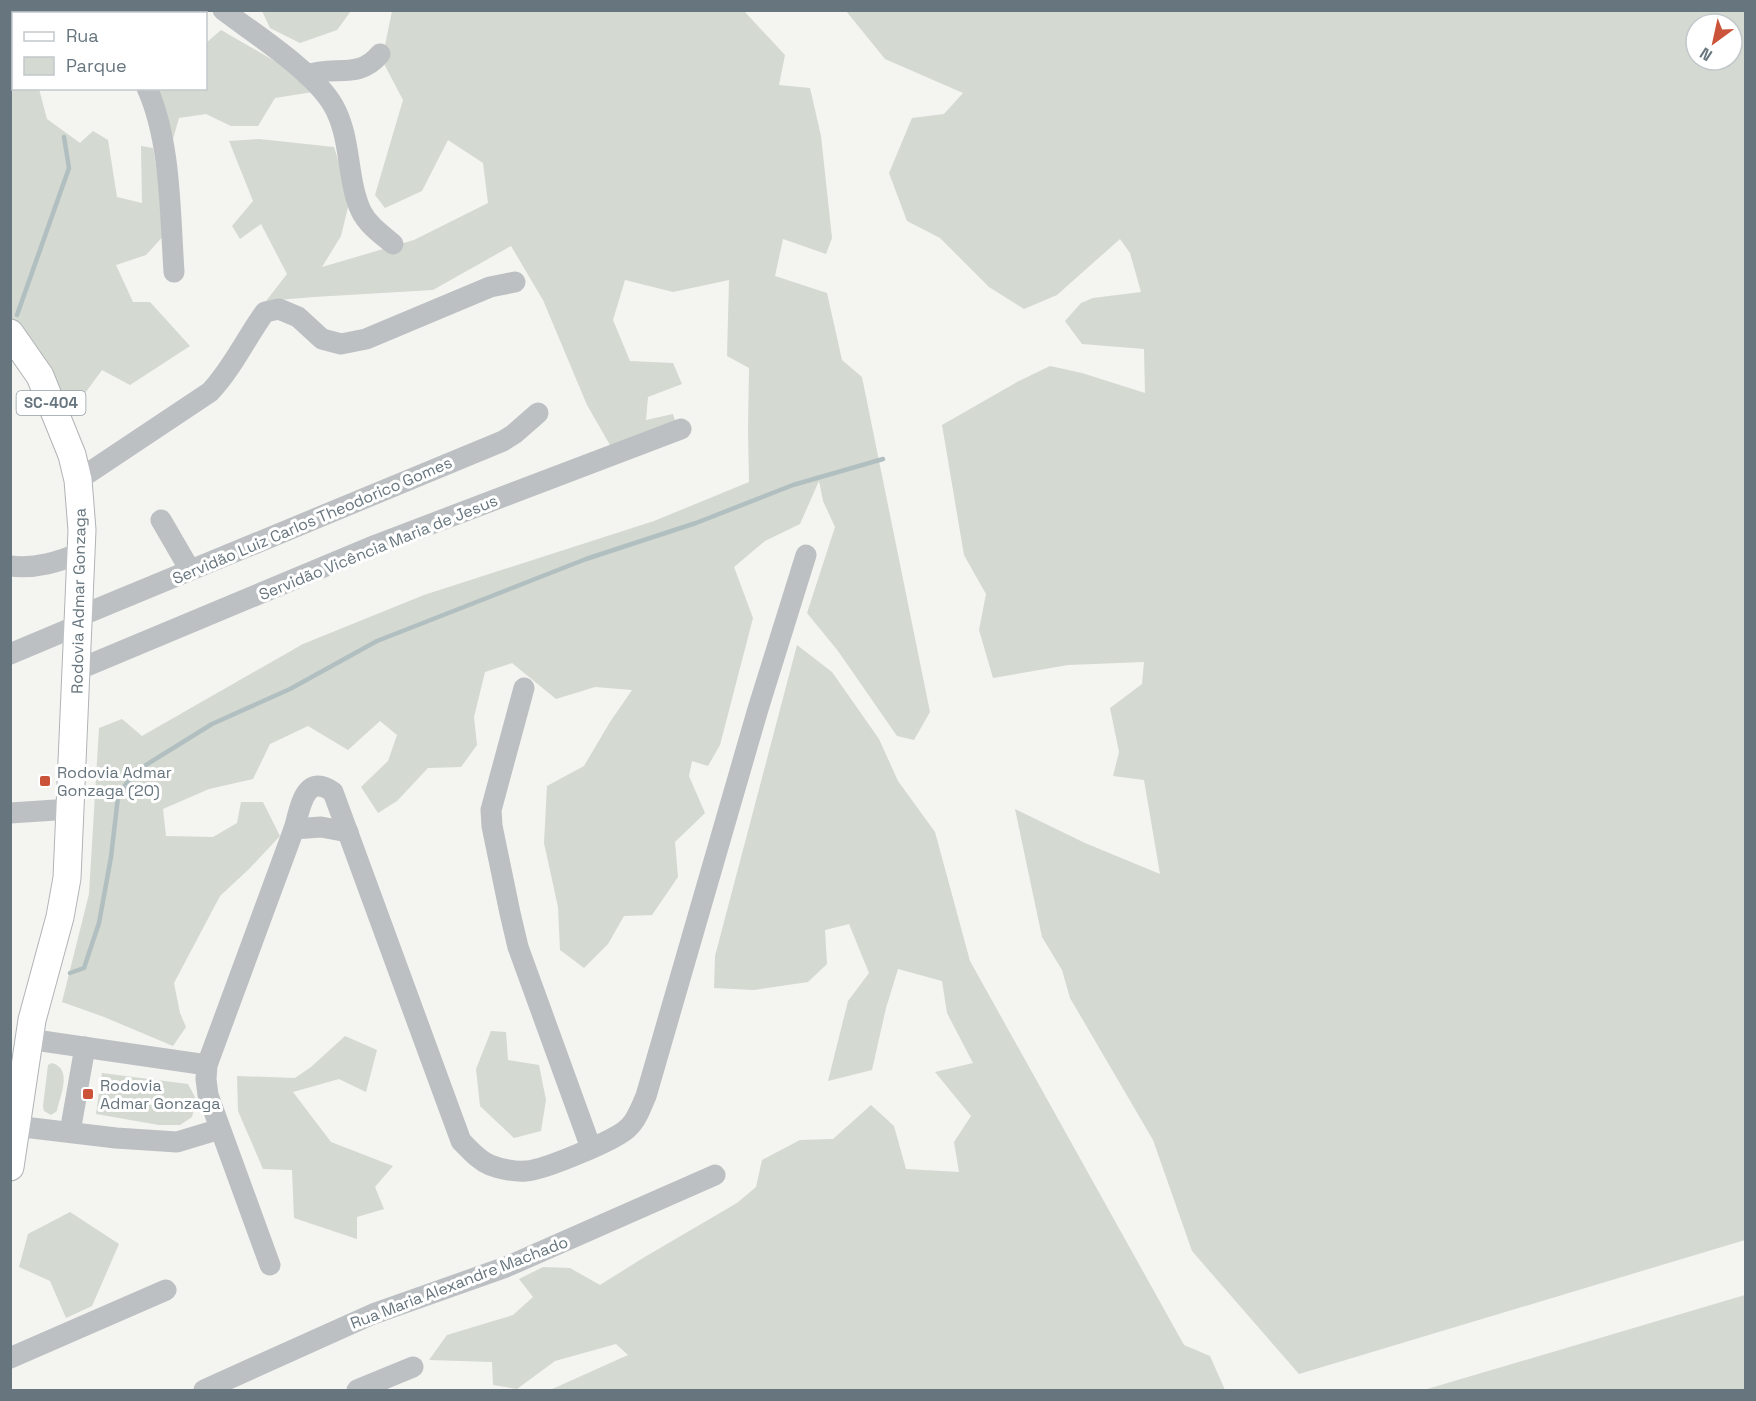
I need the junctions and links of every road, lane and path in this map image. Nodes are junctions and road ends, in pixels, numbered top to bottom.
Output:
1 (227, 11) edge
2 (380, 54) dead end
3 (307, 75) junction
4 (148, 90) edge
5 (393, 244) dead end
6 (174, 272) dead end
7 (515, 282) dead end
8 (10, 333) edge
9 (538, 412) dead end
10 (681, 429) dead end
11 (78, 480) junction
12 (161, 520) dead end
13 (82, 552) junction
14 (806, 555) dead end
15 (10, 566) edge
16 (190, 570) junction
17 (79, 621) junction
18 (10, 654) edge
19 (77, 670) junction
20 (524, 688) dead end
21 (71, 809) junction
22 (10, 813) edge
23 (294, 829) junction
24 (348, 832) junction
25 (28, 1039) junction
26 (84, 1047) junction
27 (207, 1065) junction
28 (15, 1126) junction
29 (220, 1129) junction
30 (69, 1132) junction
31 (591, 1148) junction
32 (10, 1167) edge
33 (716, 1175) dead end
34 (270, 1265) dead end
35 (166, 1290) dead end
36 (10, 1358) edge
37 (413, 1367) dead end
38 (204, 1390) edge
39 (357, 1390) edge

1 - 3 street
2 - 3 street
3 - 5 street
4 - 6 street
7 - 11 street
8 - 11 main road, Rodovia Admar Gonzaga / SC-404
9 - 16 street, Servidão Luiz Carlos Theodorico Gomes
10 - 19 street, Servidão Vicência Maria de Jesus
11 - 13 main road, Rodovia Admar Gonzaga / SC-404
12 - 16 street
13 - 15 street
13 - 17 main road, Rodovia Admar Gonzaga / SC-404
14 - 31 street
16 - 17 street, Servidão Luiz Carlos Theodorico Gomes
17 - 18 street, Servidão Luiz Carlos Theodorico Gomes
17 - 19 main road, Rodovia Admar Gonzaga / SC-404
19 - 21 main road, Rodovia Admar Gonzaga / SC-404
20 - 31 street
21 - 22 street
21 - 25 main road, Rodovia Admar Gonzaga / SC-404
23 - 24 street
23 - 24 street
23 - 27 street
24 - 31 street
25 - 26 street
25 - 28 main road, Rodovia Admar Gonzaga / SC-404
26 - 27 street
26 - 30 street
27 - 29 street
28 - 30 street
28 - 32 main road, Rodovia Admar Gonzaga / SC-404
29 - 30 street
29 - 34 street
33 - 38 street, Rua Maria Alexandre Machado
35 - 36 street
37 - 39 street

